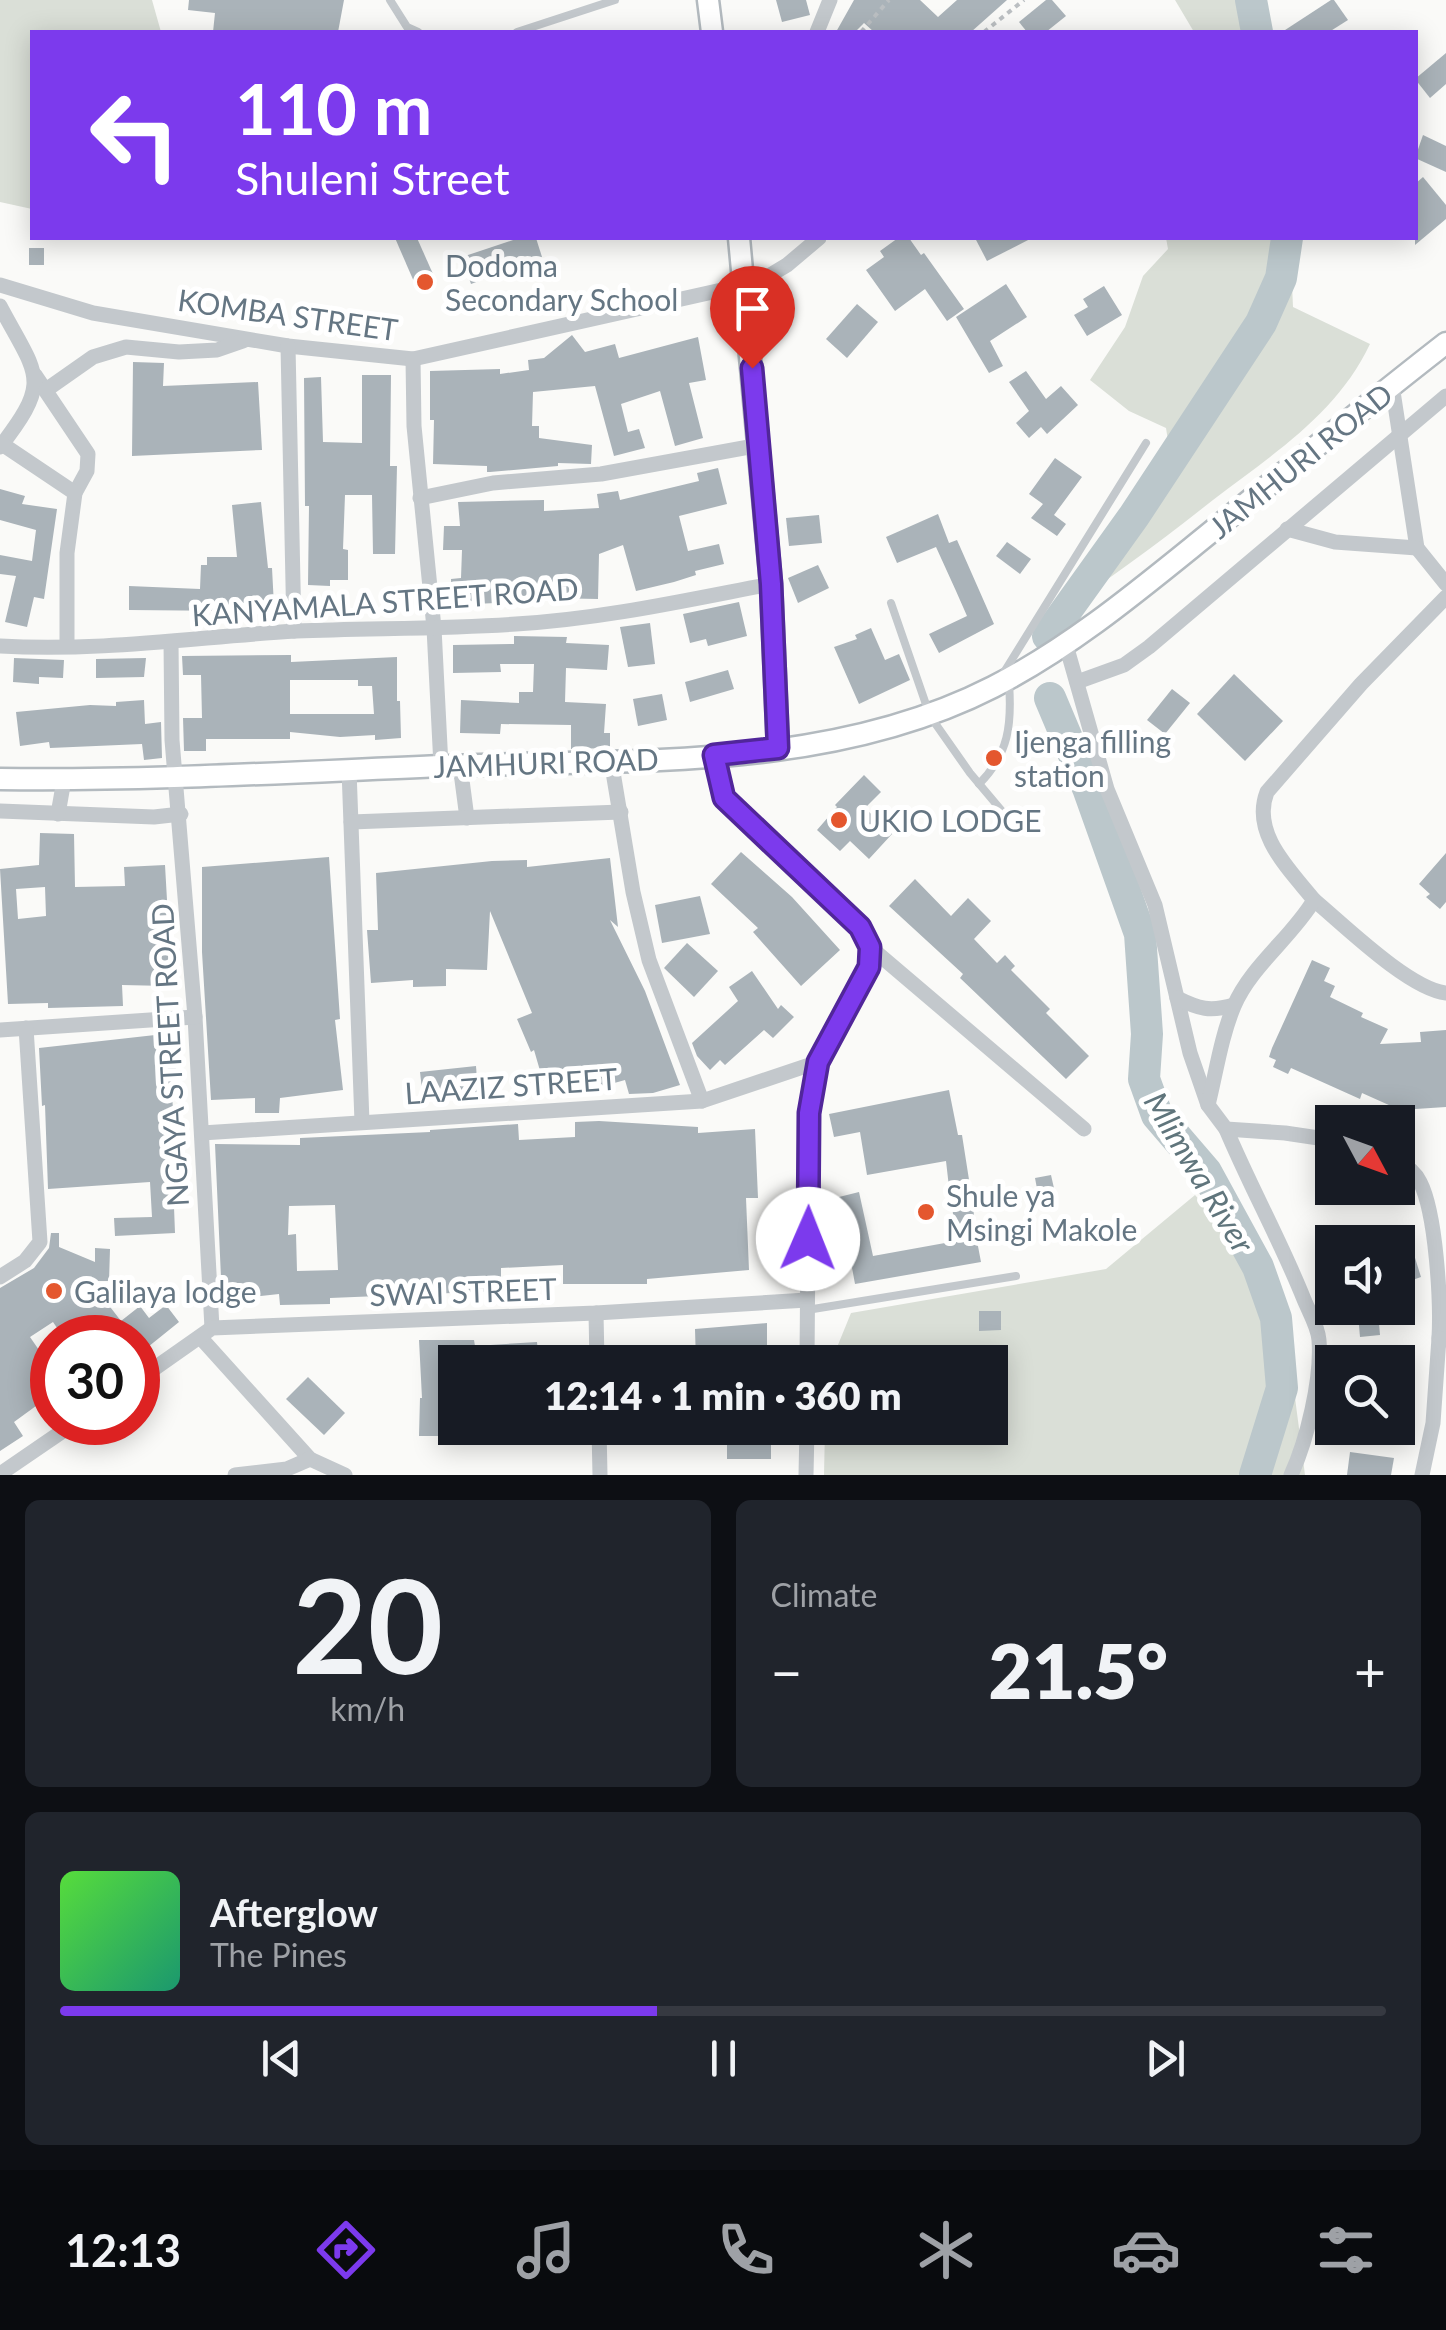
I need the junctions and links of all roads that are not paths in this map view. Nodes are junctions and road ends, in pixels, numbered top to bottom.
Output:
1 (390, 0) edge
2 (615, 0) edge
3 (708, 0) edge
4 (830, 0) edge
5 (414, 30) edge
6 (522, 30) edge
7 (712, 30) edge
8 (818, 30) edge
9 (739, 240) edge
10 (816, 240) edge
11 (0, 286) edge
12 (744, 288) junction
13 (0, 306) edge
14 (249, 340) junction
15 (1446, 343) edge
16 (288, 346) junction
17 (414, 359) junction
18 (36, 375) junction
19 (1392, 385) junction
20 (46, 390) junction
21 (1446, 396) edge
22 (1398, 434) junction
23 (1146, 443) dead end
24 (760, 445) junction
25 (1, 446) edge
26 (75, 493) junction
27 (420, 498) junction
28 (1288, 529) junction
29 (1417, 548) junction
30 (771, 584) junction
31 (1446, 584) edge
32 (1446, 597) edge
33 (892, 603) dead end
34 (434, 628) junction
35 (294, 632) junction
36 (171, 642) junction
37 (1066, 645) junction
38 (0, 646) edge
39 (67, 646) junction
40 (1002, 682) junction
41 (1077, 682) junction
42 (930, 716) junction
43 (778, 748) junction
44 (714, 755) junction
45 (611, 760) junction
46 (450, 766) junction
47 (350, 770) junction
48 (0, 779) edge
49 (64, 780) junction
50 (178, 780) junction
51 (979, 784) junction
52 (0, 812) edge
53 (621, 812) junction
54 (58, 814) junction
55 (180, 814) junction
56 (467, 818) junction
57 (1007, 818) dead end
58 (351, 822) junction
59 (1314, 900) junction
60 (870, 947) junction
61 (1446, 993) edge
62 (1177, 998) junction
63 (1234, 1005) junction
64 (196, 1017) junction
65 (26, 1028) junction
66 (0, 1030) edge
67 (818, 1062) junction
68 (702, 1101) junction
69 (1208, 1105) junction
70 (362, 1122) junction
71 (1084, 1128) dead end
72 (1226, 1129) junction
73 (202, 1132) junction
74 (1315, 1137) edge
75 (1415, 1174) edge
76 (0, 1276) edge
77 (1016, 1276) dead end
78 (807, 1305) junction
79 (596, 1313) junction
80 (206, 1332) junction
81 (1442, 1338) edge
82 (597, 1345) edge
83 (807, 1345) edge
84 (160, 1364) edge
85 (42, 1445) edge
86 (599, 1445) edge
87 (806, 1445) edge
88 (310, 1458) junction
89 (0, 1474) edge
90 (235, 1475) edge
91 (346, 1475) edge
92 (600, 1475) edge
93 (806, 1475) edge
94 (1291, 1475) edge
95 (1422, 1475) edge

1 - 5 lane
2 - 6 lane
3 - 7 main road
4 - 8 street
9 - 12 main road
10 - 12 street, KOMBA STREET
11 - 14 street, KOMBA STREET
12 - 17 street, KOMBA STREET
12 - 24 main road
13 - 18 street
14 - 16 street, KOMBA STREET
14 - 20 street
15 - 19 main road, JAMHURI ROAD
16 - 17 street, KOMBA STREET
16 - 35 street
17 - 27 street
18 - 20 street
18 - 25 street
19 - 22 street
19 - 37 main road, JAMHURI ROAD
20 - 26 street
21 - 22 street
22 - 28 street
22 - 29 street
23 - 40 lane
24 - 27 street
24 - 30 main road
25 - 26 street
26 - 39 street
27 - 34 street
28 - 29 street
28 - 41 street
29 - 31 street
30 - 34 street, KANYAMALA STREET ROAD
30 - 43 main road
32 - 59 street
33 - 42 lane
34 - 35 street, KANYAMALA STREET ROAD
34 - 46 street
35 - 36 street, KANYAMALA STREET ROAD
36 - 39 street, KANYAMALA STREET ROAD
36 - 50 street, NGAYA STREET ROAD
37 - 40 main road, JAMHURI ROAD
37 - 41 street
38 - 39 street, KANYAMALA STREET ROAD
40 - 42 main road, JAMHURI ROAD
40 - 51 lane
41 - 62 street
42 - 43 main road, JAMHURI ROAD
42 - 51 lane
43 - 44 main road, JAMHURI ROAD
44 - 45 main road, JAMHURI ROAD
44 - 60 street
45 - 46 main road, JAMHURI ROAD
45 - 53 street
46 - 47 main road, JAMHURI ROAD
46 - 56 street
47 - 50 main road, JAMHURI ROAD
47 - 58 street
48 - 49 main road, JAMHURI ROAD
49 - 50 main road, JAMHURI ROAD
49 - 54 street
50 - 55 street, NGAYA STREET ROAD
51 - 57 lane
52 - 54 street
53 - 56 street
53 - 68 street
54 - 55 street
55 - 64 street, NGAYA STREET ROAD
56 - 58 street
58 - 70 street
59 - 61 street
59 - 63 street
60 - 67 street
60 - 71 street
62 - 63 street
62 - 69 street
63 - 69 street
64 - 65 street
64 - 73 street, NGAYA STREET ROAD
65 - 66 street
65 - 76 street
67 - 68 street, LAAZIZ STREET
67 - 78 street
68 - 70 street, LAAZIZ STREET
69 - 72 street
70 - 73 street, LAAZIZ STREET
72 - 74 street
72 - 94 street
73 - 80 street, NGAYA STREET ROAD
75 - 81 street
77 - 78 lane
78 - 79 street, SWAI STREET
78 - 83 street
79 - 80 street, SWAI STREET
79 - 82 street
80 - 84 street
80 - 88 street
81 - 95 street
85 - 89 street
86 - 92 street
87 - 93 street
88 - 90 street
88 - 91 street

